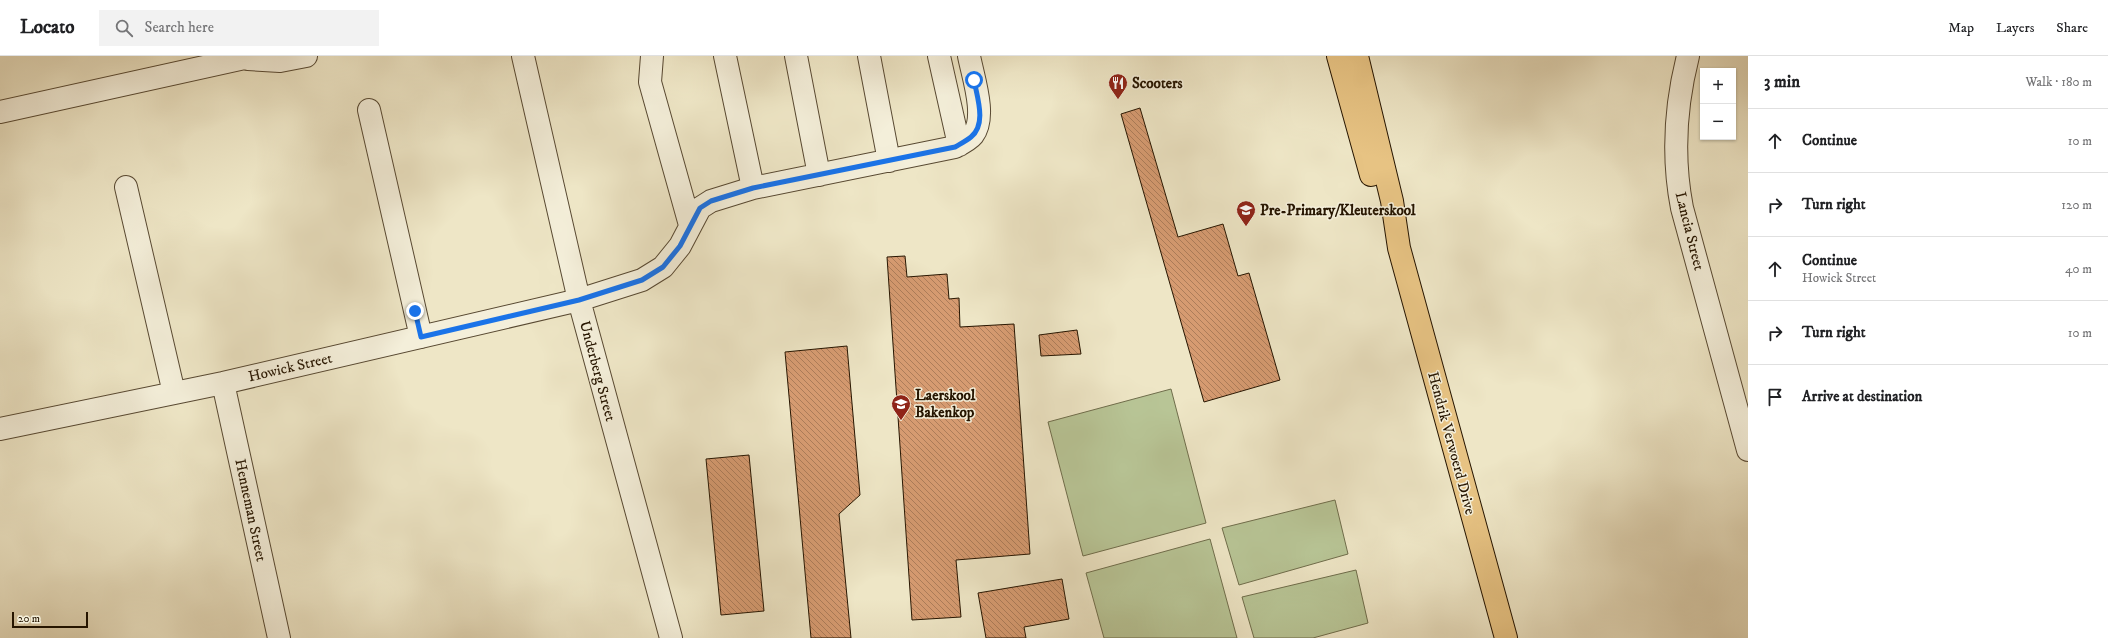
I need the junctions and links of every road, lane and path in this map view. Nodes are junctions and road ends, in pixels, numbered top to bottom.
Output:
1 (306, 56) edge
2 (523, 56) edge
3 (652, 56) edge
4 (725, 56) edge
5 (796, 56) edge
6 (869, 56) edge
7 (939, 56) edge
8 (969, 56) edge
9 (1338, 56) edge
10 (1356, 56) edge
11 (1688, 56) edge
12 (251, 57) edge
13 (280, 59) edge
14 (369, 110) dead end
15 (0, 112) edge
16 (959, 145) junction
17 (889, 161) junction
18 (819, 175) junction
19 (126, 187) dead end
20 (753, 188) junction
21 (690, 225) junction
22 (1399, 248) junction
23 (579, 300) junction
24 (421, 337) junction
25 (223, 383) junction
26 (174, 393) junction
27 (1742, 402) edge
28 (0, 429) edge
29 (1748, 450) edge
30 (279, 638) edge
31 (670, 638) edge
32 (1506, 638) edge

1 - 13 street
2 - 23 street, Underberg Street
3 - 21 street
4 - 20 street
5 - 18 street
6 - 17 street
7 - 16 street
8 - 16 street
9 - 22 main road, Hendrik Verwoerd Drive
10 - 22 main road, Hendrik Verwoerd Drive
11 - 27 street, Lancia Street
12 - 13 street
12 - 15 street
14 - 24 street
16 - 17 street, Howick Street
17 - 18 street, Howick Street
18 - 20 street, Howick Street
19 - 26 street
20 - 21 street, Howick Street
21 - 23 street, Howick Street
22 - 32 main road, Hendrik Verwoerd Drive
23 - 24 street, Howick Street
23 - 31 street, Underberg Street
24 - 25 street, Howick Street
25 - 26 street, Howick Street
25 - 30 street, Henneman Street
26 - 28 street, Howick Street
27 - 29 street, Lancia Street

